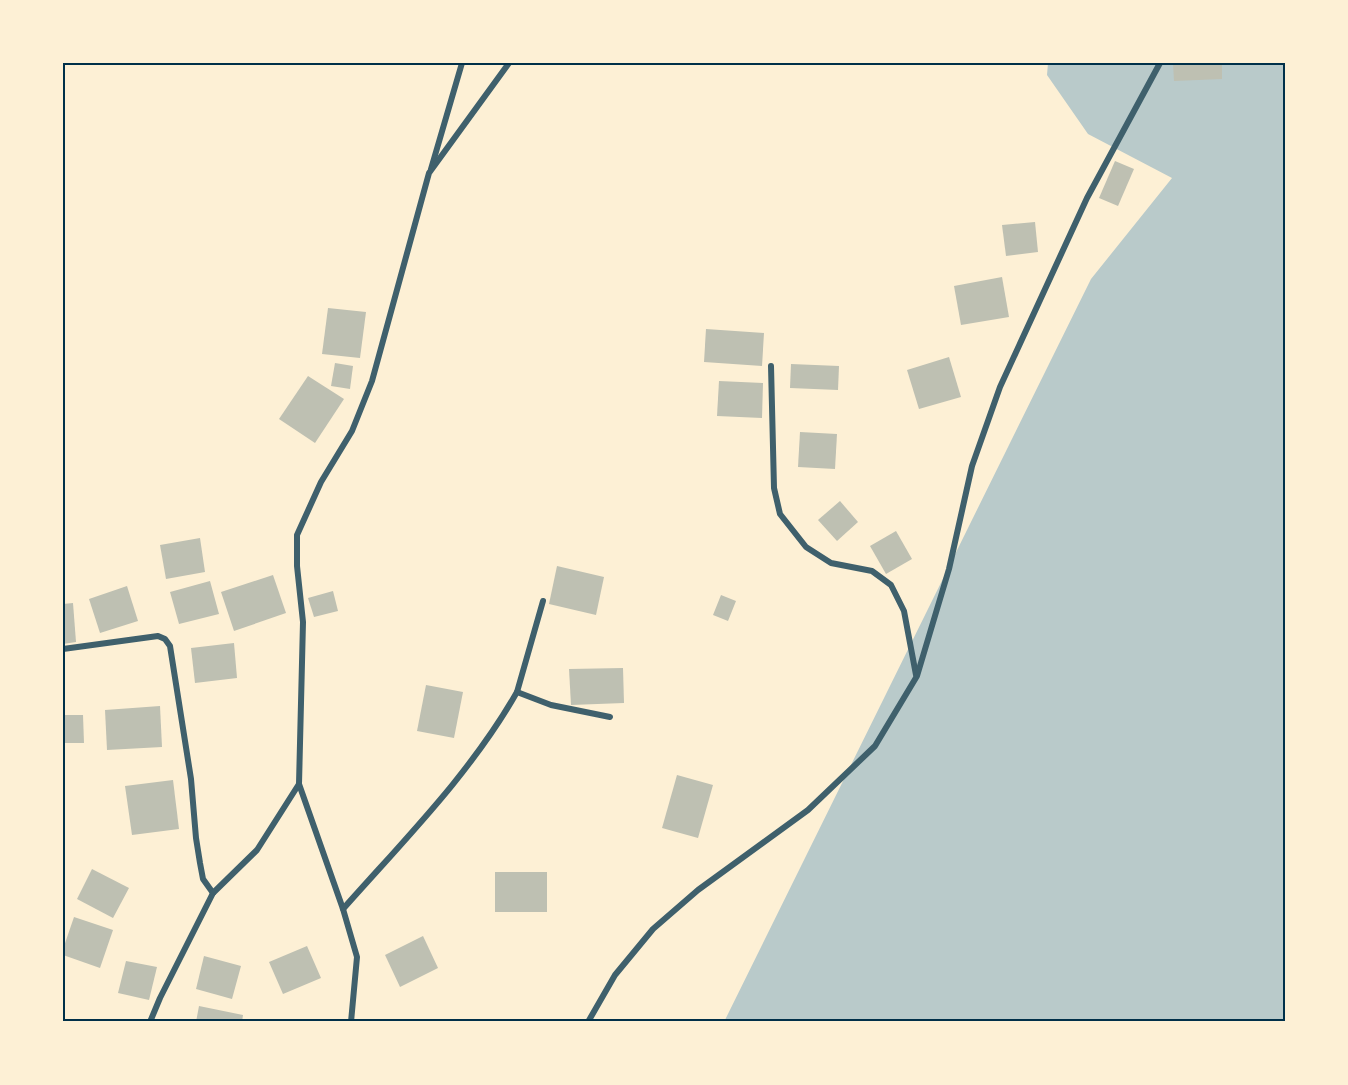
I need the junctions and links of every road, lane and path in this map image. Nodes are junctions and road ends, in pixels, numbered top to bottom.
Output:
1 (462, 63) edge
2 (509, 63) edge
3 (1160, 63) edge
4 (429, 173) junction
5 (771, 366) dead end
6 (543, 601) dead end
7 (63, 649) edge
8 (917, 676) junction
9 (517, 692) junction
10 (610, 717) dead end
11 (298, 784) junction
12 (213, 893) junction
13 (343, 909) junction
14 (150, 1022) edge
15 (351, 1022) edge
16 (588, 1022) edge

1 - 4 street
2 - 4 street
3 - 8 street
4 - 11 street
5 - 8 street
6 - 9 street
7 - 12 street
8 - 16 street
9 - 10 street
9 - 13 street
11 - 12 street
11 - 13 street
12 - 14 street
13 - 15 street

